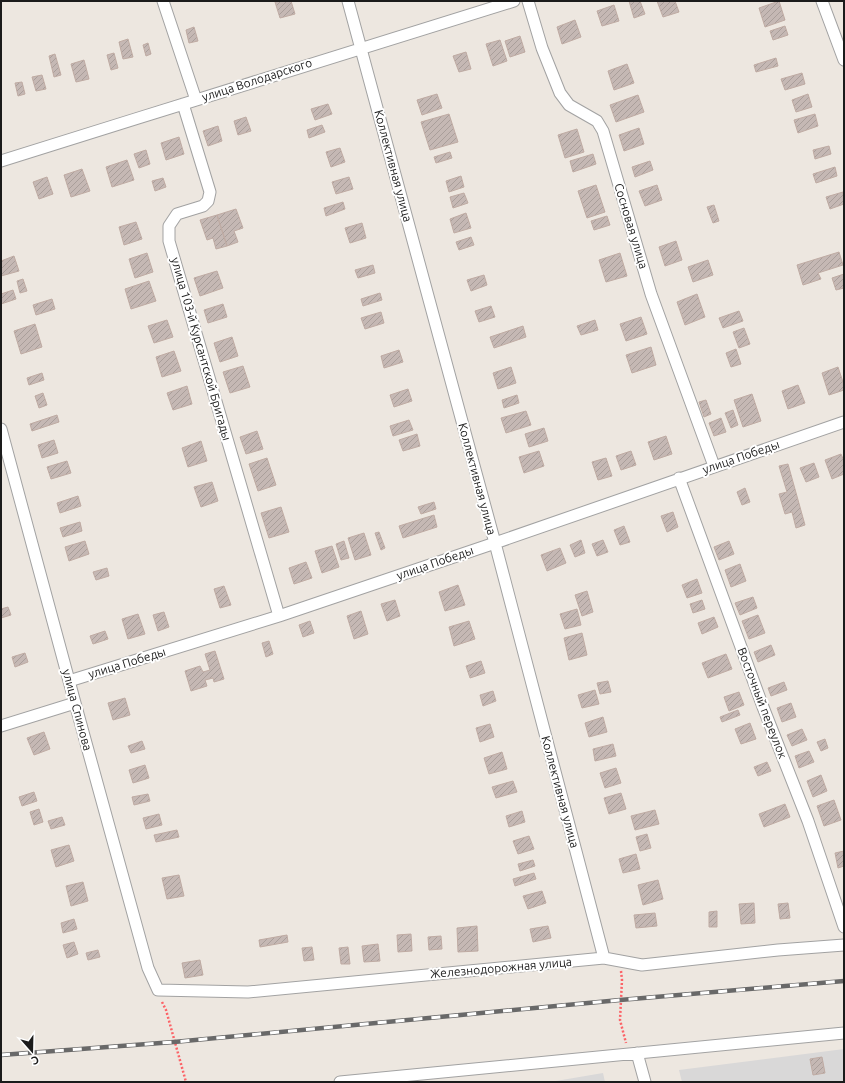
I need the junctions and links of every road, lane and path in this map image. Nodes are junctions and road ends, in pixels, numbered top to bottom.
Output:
1 (163, 1) edge
2 (348, 1) edge
3 (514, 1) edge
4 (528, 1) edge
5 (822, 1) edge
6 (361, 47) junction
7 (844, 60) edge
8 (196, 100) junction
9 (182, 104) junction
10 (1, 161) edge
11 (844, 422) edge
12 (1, 429) edge
13 (714, 466) junction
14 (679, 478) junction
15 (495, 543) junction
16 (279, 616) junction
17 (69, 681) junction
18 (75, 703) junction
19 (1, 726) edge
20 (844, 927) edge
21 (844, 945) edge
22 (604, 958) junction
23 (620, 961) junction
24 (158, 990) junction
25 (844, 1033) edge
26 (637, 1053) junction
27 (186, 1082) edge
28 (340, 1082) edge
29 (645, 1082) edge

1 - 8 street
2 - 6 street, Коллективная улица
3 - 6 street, улица Володарского
4 - 13 street, Сосновая улица
5 - 7 street
6 - 8 street, улица Володарского
6 - 15 street, Коллективная улица
8 - 9 street, улица Володарского
9 - 10 street, улица Володарского
9 - 16 street, улица 103-й Курсантской Бригады
11 - 13 street, улица Победы
12 - 17 street, улица Спинова
13 - 14 street, улица Победы
14 - 15 street, улица Победы
14 - 20 street, Восточный переулок
15 - 16 street, улица Победы
15 - 22 street, Коллективная улица
16 - 17 street, улица Победы
17 - 18 street, улица Спинова
18 - 19 street
18 - 24 street, улица Спинова
21 - 23 street, Железнодорожная улица
22 - 23 street, Железнодорожная улица
22 - 24 street, Железнодорожная улица
23 - 26 path
24 - 27 path
25 - 26 street
26 - 28 street
26 - 29 street

